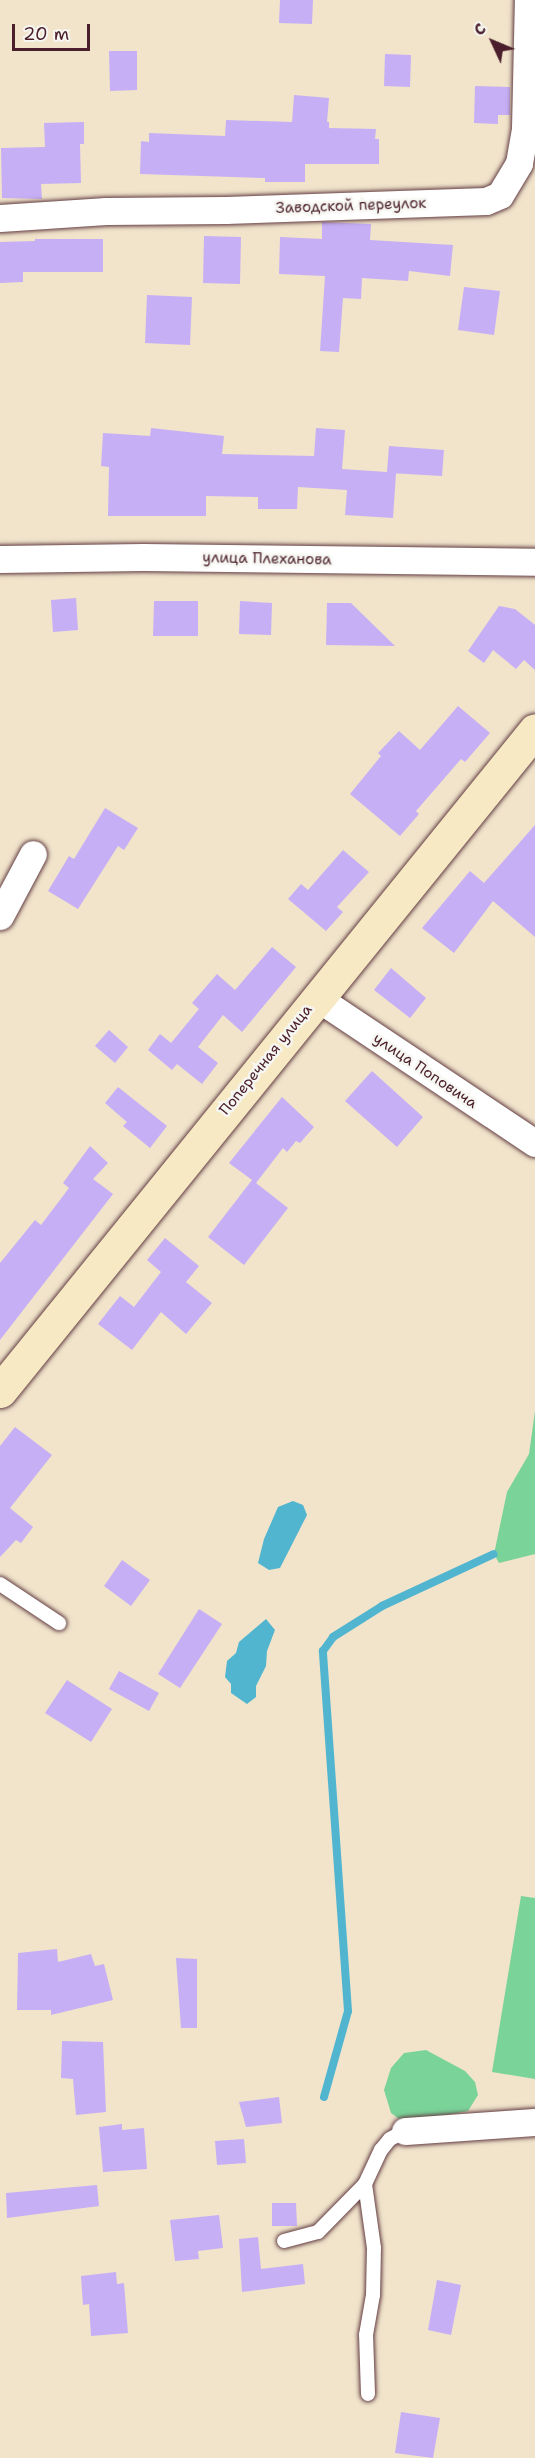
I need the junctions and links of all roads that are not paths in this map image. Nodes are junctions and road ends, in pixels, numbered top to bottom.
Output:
1 (528, 0) edge
2 (0, 218) edge
3 (0, 559) edge
4 (535, 562) edge
5 (535, 730) edge
6 (33, 854) dead end
7 (0, 916) edge
8 (316, 997) junction
9 (535, 1143) edge
10 (0, 1391) edge
11 (0, 1584) edge
12 (59, 1623) dead end
13 (535, 2122) edge
14 (405, 2131) joint
15 (365, 2184) junction
16 (284, 2241) dead end
17 (368, 2394) dead end

1 - 2 street, Заводской переулок
3 - 4 street, улица Плеханова
5 - 8 main road, Поперечная улица
6 - 7 street
8 - 9 street, улица Поповича
8 - 10 main road, Поперечная улица
11 - 12 lane
13 - 14 street
14 - 15 lane
15 - 16 lane
15 - 17 lane

